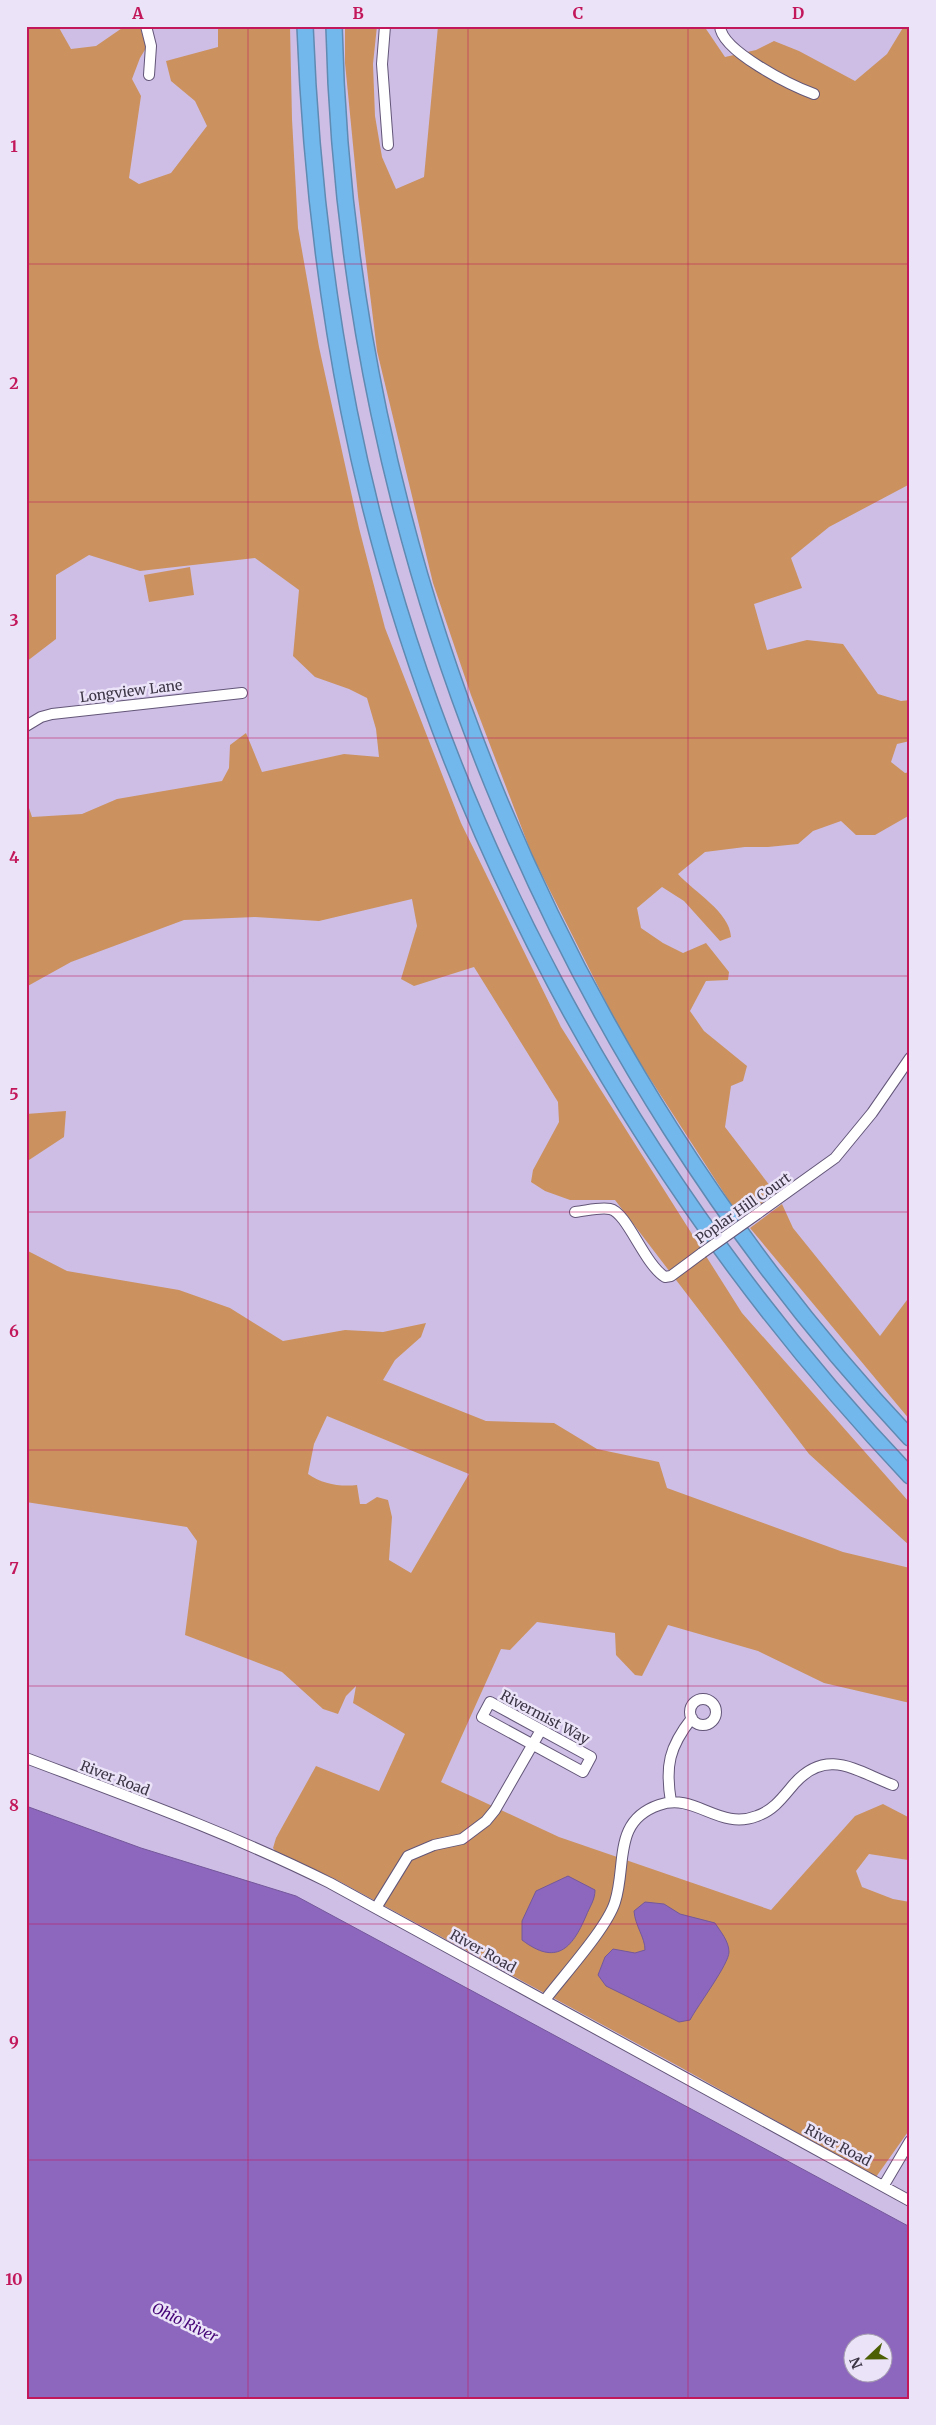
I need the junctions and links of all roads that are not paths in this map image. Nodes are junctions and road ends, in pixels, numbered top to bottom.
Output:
1 (146, 26) edge
2 (305, 26) edge
3 (334, 26) edge
4 (385, 26) edge
5 (720, 26) edge
6 (148, 75) dead end
7 (814, 94) dead end
8 (388, 145) dead end
9 (242, 693) dead end
10 (26, 726) edge
11 (910, 1058) edge
12 (575, 1212) dead end
13 (910, 1438) edge
14 (910, 1476) edge
15 (692, 1718) dead end
16 (541, 1730) junction
17 (533, 1744) junction
18 (26, 1758) edge
19 (893, 1785) dead end
20 (670, 1802) junction
21 (376, 1908) junction
22 (545, 2000) junction
23 (910, 2141) edge
24 (884, 2185) junction
25 (910, 2201) edge

1 - 6 street
2 - 14 highway
3 - 13 highway
4 - 8 street
5 - 7 street
9 - 10 street, Longview Lane
11 - 12 street, Poplar Hill Court, bridge
15 - 20 street
16 - 17 street
16 - 17 street, Rivermist Way
16 - 17 street, Rivermist Way
17 - 21 street
18 - 21 street, River Road
19 - 20 street
20 - 22 street
21 - 22 street, River Road
22 - 24 street, River Road
23 - 24 street
24 - 25 street, River Road

